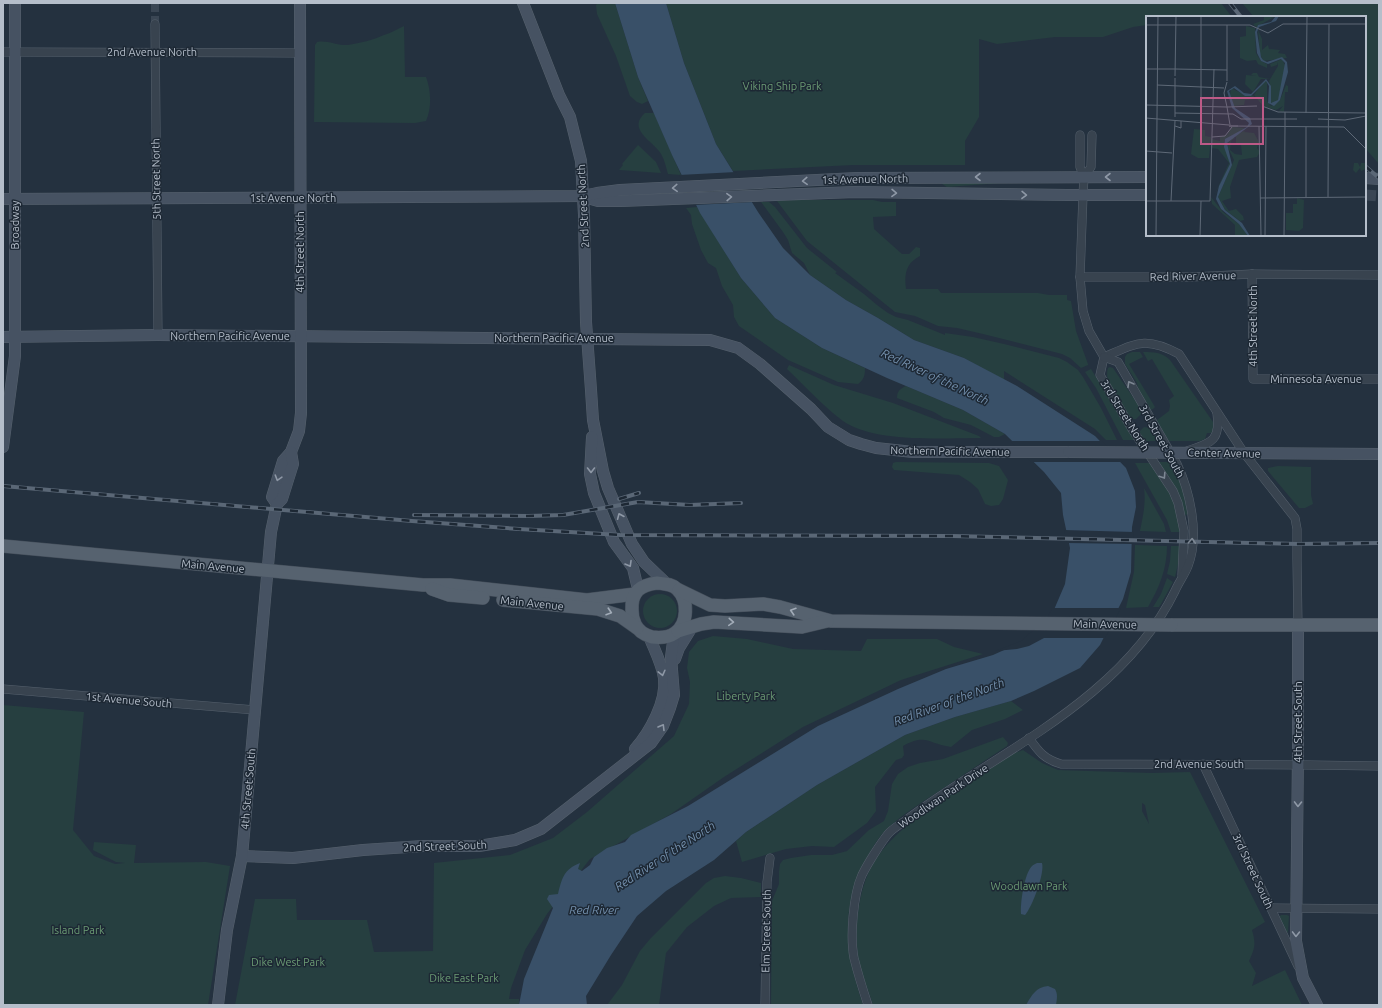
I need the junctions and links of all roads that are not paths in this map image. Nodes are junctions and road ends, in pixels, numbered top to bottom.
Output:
1 (15, 3) edge
2 (300, 3) edge
3 (523, 3) edge
4 (155, 24) tunnel mouth
5 (3, 52) edge
6 (16, 52) junction
7 (155, 52) junction
8 (300, 53) junction
9 (1080, 135) dead end
10 (1092, 135) dead end
11 (1084, 177) junction
12 (1146, 177) edge
13 (1366, 178) edge
14 (1379, 179) edge
15 (1082, 195) junction
16 (1146, 195) edge
17 (583, 196) junction
18 (620, 196) junction
19 (156, 198) junction
20 (300, 198) junction
21 (3, 199) edge
22 (16, 199) junction
23 (1252, 274) junction
24 (1379, 275) edge
25 (1080, 277) junction
26 (158, 335) junction
27 (301, 336) junction
28 (3, 337) edge
29 (15, 337) junction
30 (587, 339) junction
31 (1104, 357) junction
32 (1253, 379) joint
33 (1379, 379) edge
34 (1217, 412) junction
35 (593, 420) junction
36 (3, 447) edge
37 (1069, 452) joint
38 (1180, 453) junction
39 (1244, 453) junction
40 (1379, 454) edge
41 (3, 546) edge
42 (268, 571) junction
43 (1181, 578) junction
44 (667, 584) junction
45 (423, 585) junction
46 (679, 590) junction
47 (636, 592) junction
48 (831, 621) junction
49 (1379, 625) edge
50 (692, 626) junction
51 (1298, 626) junction
52 (637, 628) junction
53 (676, 633) junction
54 (649, 636) junction
55 (672, 673) junction
56 (3, 689) edge
57 (255, 710) junction
58 (1030, 738) junction
59 (624, 763) junction
60 (1203, 764) junction
61 (1298, 765) junction
62 (1379, 766) edge
63 (242, 856) junction
64 (770, 858) dead end
65 (1271, 908) junction
66 (1297, 908) junction
67 (1379, 909) edge
68 (1303, 978) junction
69 (218, 1005) edge
70 (765, 1005) edge
71 (868, 1005) edge
72 (1317, 1005) edge

1 - 6 street, Broadway
2 - 8 street, 4th Street North
3 - 17 street, 2nd Street North
4 - 7 street, 5th Street North
5 - 6 street, 2nd Avenue North
6 - 7 street, 2nd Avenue North
6 - 22 street, Broadway
7 - 8 street, 2nd Avenue North
7 - 19 street, 5th Street North
8 - 20 street, 4th Street North
9 - 11 street
10 - 11 street
12 -> 11 street, 1st Avenue North
11 - 15 street
11 -> 18 street, 1st Avenue North
13 - 14 street
15 - 16 street, 1st Avenue North
18 -> 15 street, 1st Avenue North
15 - 25 street
17 - 18 street, 1st Avenue North
17 - 20 street, 1st Avenue North
17 - 30 street, 2nd Street North
19 - 20 street, 1st Avenue North
19 - 22 street, 1st Avenue North
19 - 26 street, 5th Street North
20 - 27 street, 4th Street North
21 - 22 street, 1st Avenue North
22 - 29 street, Broadway
23 - 24 street, Red River Avenue
23 - 25 street, Red River Avenue
23 - 32 street, 4th Street North
25 - 31 street
26 - 27 street, Northern Pacific Avenue
26 - 29 street, Northern Pacific Avenue
27 - 30 street, Northern Pacific Avenue
27 - 42 street, 4th Street North
28 - 29 street, Northern Pacific Avenue
29 - 36 street, Broadway
30 - 35 street, 2nd Street North
30 - 37 street, Northern Pacific Avenue
31 - 34 street
31 -> 43 street, 3rd Street North
43 -> 31 street, 3rd Street South
32 - 33 street, Minnesota Avenue
34 - 38 street, bridge
34 - 39 street
44 -> 35 street, 2nd Street North
35 -> 47 street, 2nd Street North
37 - 38 street, Center Avenue, bridge
38 - 39 street, Center Avenue, bridge
39 - 40 street, Center Avenue
39 - 51 street, 4th Street South
41 - 42 main road, Main Avenue
42 - 45 main road, Main Avenue
42 - 57 street, 4th Street South
43 - 58 street, 3rd Street South
44 - 46 main road
44 - 47 main road
45 - 47 main road, Main Avenue
45 -> 52 main road, Main Avenue
48 -> 46 main road, Main Avenue
46 - 53 main road
47 - 52 main road
50 -> 48 main road, Main Avenue
48 - 51 main road, Main Avenue, bridge
49 - 51 main road, Main Avenue
50 - 53 main road, Main Avenue
50 - 55 street
51 - 61 street, 4th Street South
52 - 54 main road
53 - 54 main road
53 - 55 street, 2nd Street South
54 -> 59 street, 2nd Street South
59 -> 55 street, 2nd Street South
56 - 57 street, 1st Avenue South
57 - 63 street, 4th Street South
58 - 60 street, 2nd Avenue South
58 - 71 street, Woodlwan Park Drive
59 - 63 street, 2nd Street South
60 - 61 street, 2nd Avenue South
60 - 65 street, 3rd Street South
61 - 62 street, 2nd Avenue South
61 -> 66 street, 4th Street South
63 - 69 street, 4th Street South
64 - 70 street, Elm Street South
65 - 66 street
65 - 68 street, 3rd Street South
66 - 67 street
66 -> 68 street, 4th Street South
68 - 72 street, 4th Street South

